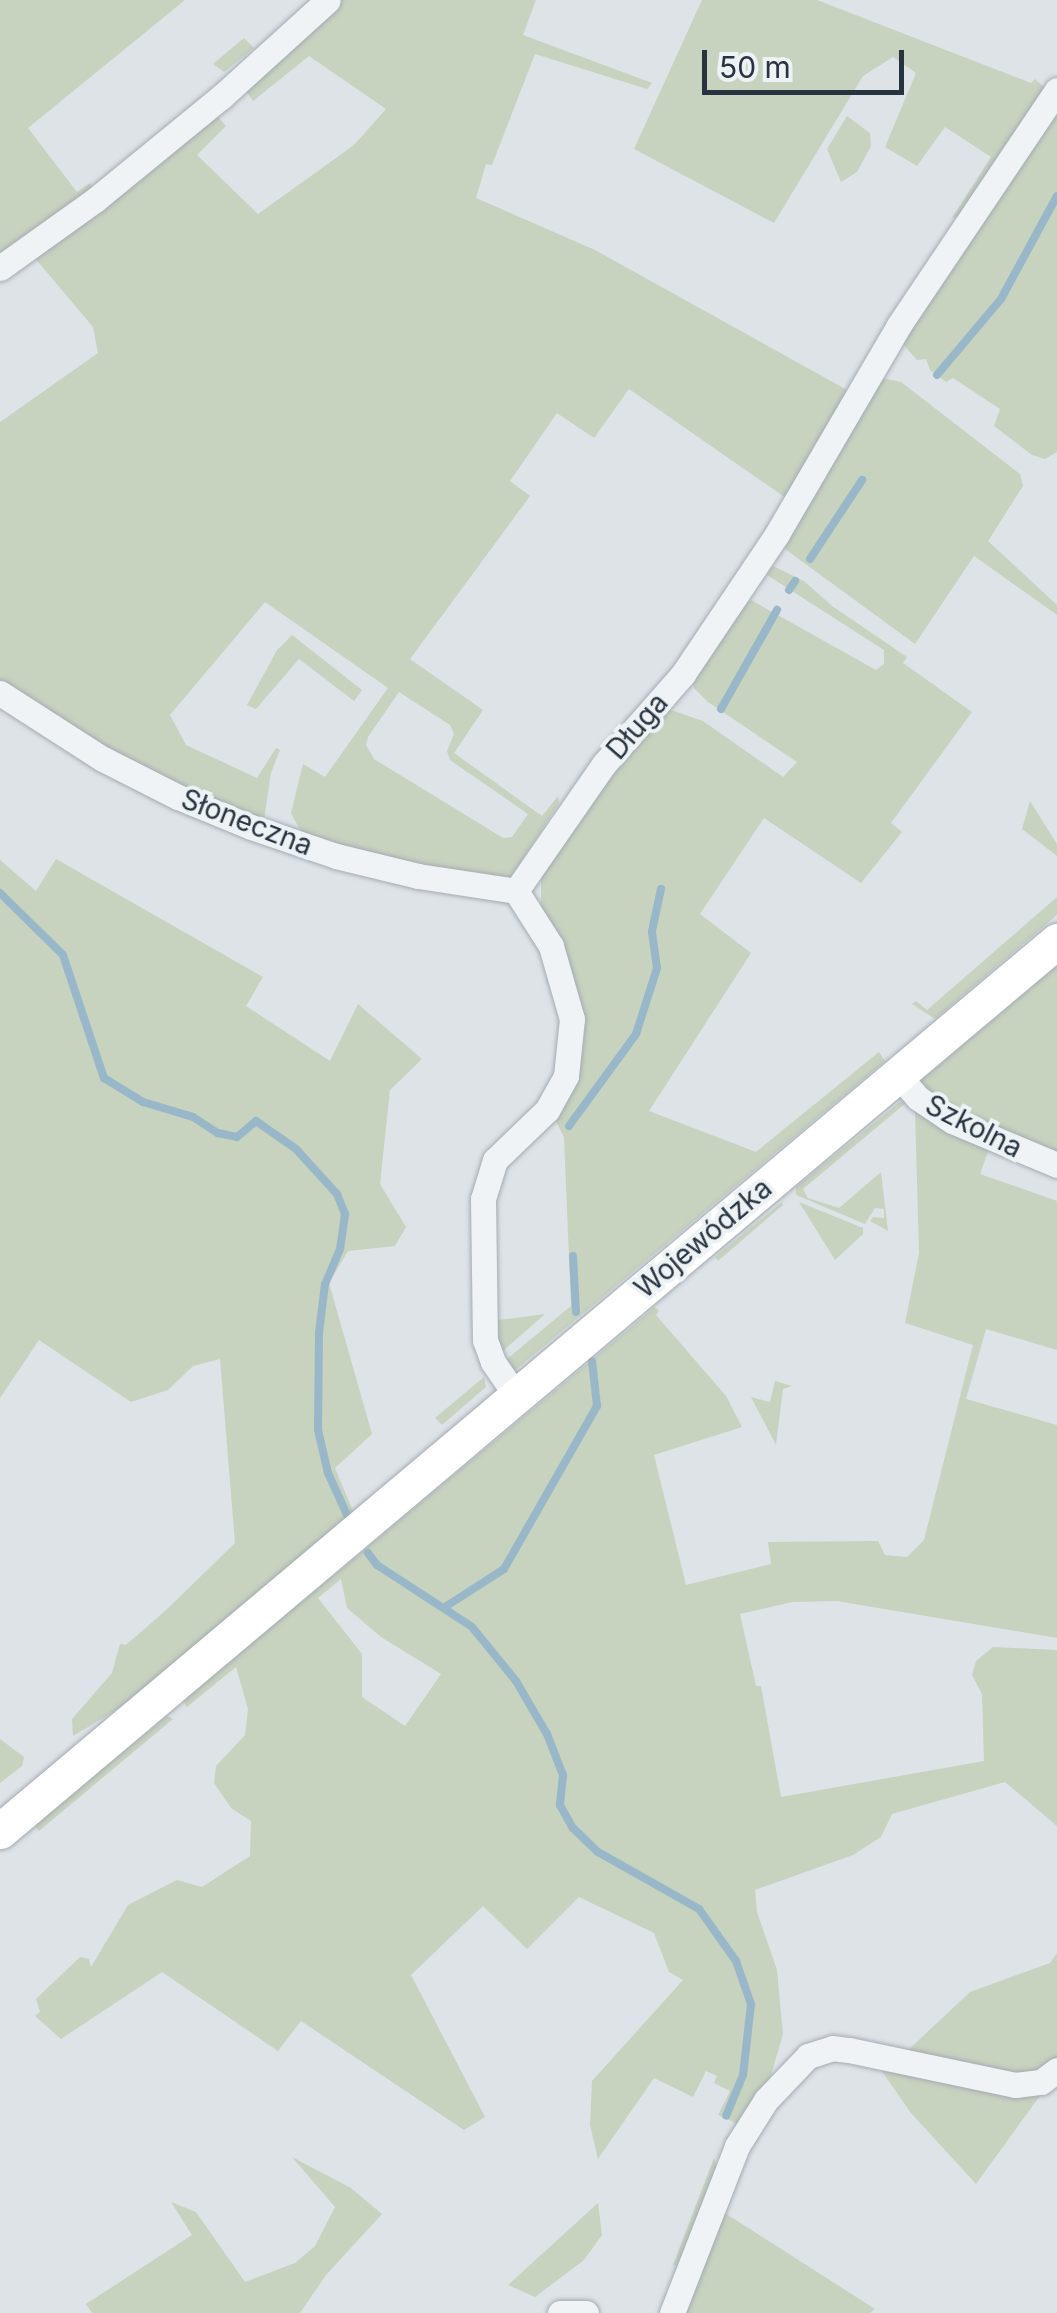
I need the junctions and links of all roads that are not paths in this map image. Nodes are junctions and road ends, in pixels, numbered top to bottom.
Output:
1 (328, 0) edge
2 (1057, 90) edge
3 (0, 268) edge
4 (0, 693) edge
5 (516, 891) junction
6 (1057, 941) edge
7 (898, 1075) junction
8 (1057, 1166) edge
9 (517, 1396) junction
10 (0, 1831) edge
11 (1057, 2070) edge
12 (560, 2313) edge
13 (586, 2313) edge
14 (672, 2313) edge

1 - 3 street
2 - 5 street, Długa
4 - 5 street, Słoneczna
5 - 9 street
6 - 7 main road, Wojewódzka
7 - 8 street, Szkolna
7 - 9 main road, Wojewódzka
9 - 10 main road, Wojewódzka
11 - 14 street
12 - 13 street

